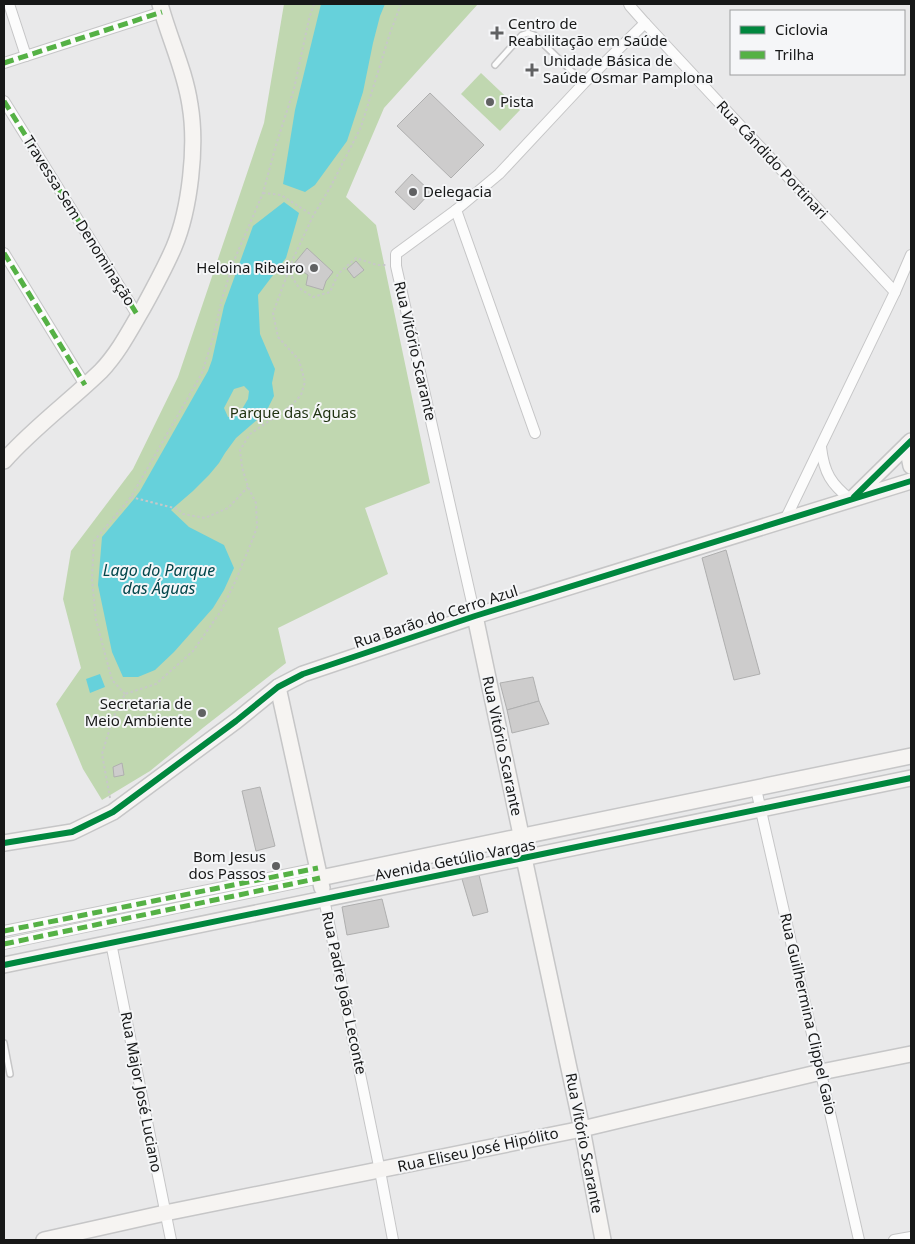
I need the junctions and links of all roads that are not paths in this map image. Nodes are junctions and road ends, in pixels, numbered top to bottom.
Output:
1 (9, 4) edge
2 (629, 5) edge
3 (161, 8) edge
4 (644, 23) junction
5 (26, 56) junction
6 (4, 63) edge
7 (495, 65) dead end
8 (584, 83) junction
9 (4, 101) edge
10 (456, 210) junction
11 (4, 253) edge
12 (911, 255) edge
13 (895, 292) junction
14 (138, 316) junction
15 (84, 385) junction
16 (535, 433) dead end
17 (910, 443) edge
18 (820, 447) junction
19 (4, 461) edge
20 (911, 466) edge
21 (911, 481) edge
22 (851, 500) junction
23 (785, 520) junction
24 (475, 616) junction
25 (278, 687) junction
26 (911, 756) edge
27 (911, 778) edge
28 (756, 789) junction
29 (761, 809) junction
30 (520, 837) junction
31 (4, 843) edge
32 (524, 858) junction
33 (319, 873) junction
34 (324, 899) junction
35 (4, 932) edge
36 (111, 943) junction
37 (4, 944) edge
38 (4, 965) edge
39 (4, 1043) edge
40 (911, 1054) edge
41 (821, 1072) junction
42 (10, 1074) dead end
43 (582, 1128) junction
44 (380, 1170) junction
45 (165, 1213) junction
46 (911, 1237) edge
47 (44, 1240) edge
48 (171, 1240) edge
49 (392, 1240) edge
50 (603, 1240) edge
51 (859, 1240) edge
52 (894, 1240) edge

1 - 5 street
2 - 4 street, Rua Cândido Portinari
3 - 5 street
3 - 14 main road
4 - 8 street
4 - 13 street, Rua Cândido Portinari
5 - 6 street
7 - 8 lane
8 - 10 street
9 - 14 street, Travessa Sem Denominação
10 - 16 street
10 - 24 street, Rua Vitório Scarante
11 - 15 street
12 - 13 street
13 - 18 street
14 - 15 main road
15 - 19 main road
17 - 20 main road
17 - 22 main road
18 - 22 street
18 - 23 street
21 - 22 main road, Rua Barão do Cerro Azul
22 - 23 main road, Rua Barão do Cerro Azul
23 - 24 main road, Rua Barão do Cerro Azul
24 - 25 main road, Rua Barão do Cerro Azul
24 - 30 main road, Rua Vitório Scarante
25 - 31 main road, Rua Barão do Cerro Azul
25 - 33 main road, Rua Padre João Leconte
26 - 28 main road, Avenida Getúlio Vargas
27 - 29 main road, Avenida Getúlio Vargas
28 - 29 street, Rua Guilhermina Clippel Gaio
28 - 30 main road, Avenida Getúlio Vargas
29 - 32 main road, Avenida Getúlio Vargas
29 - 41 street, Rua Guilhermina Clippel Gaio
30 - 32 main road, Rua Vitório Scarante
30 - 33 main road, Avenida Getúlio Vargas
32 - 34 main road, Avenida Getúlio Vargas
32 - 43 main road, Rua Vitório Scarante
33 - 34 main road, Rua Padre João Leconte
33 - 35 street, Avenida Getúlio Vargas
33 - 37 street, Avenida Getúlio Vargas
34 - 36 main road, Avenida Getúlio Vargas
34 - 44 street, Rua Padre João Leconte
36 - 38 main road, Avenida Getúlio Vargas
36 - 45 street, Rua Major José Luciano
39 - 42 lane
40 - 41 main road, Rua Eliseu José Hipólito
41 - 43 main road, Rua Eliseu José Hipólito
41 - 51 street, Rua Guilhermina Clippel Gaio
43 - 44 main road, Rua Eliseu José Hipólito
43 - 50 main road, Rua Vitório Scarante
44 - 45 main road, Rua Eliseu José Hipólito
44 - 49 street, Rua Padre João Leconte
45 - 47 main road, Rua Eliseu José Hipólito
45 - 48 street, Rua Major José Luciano
46 - 52 street

